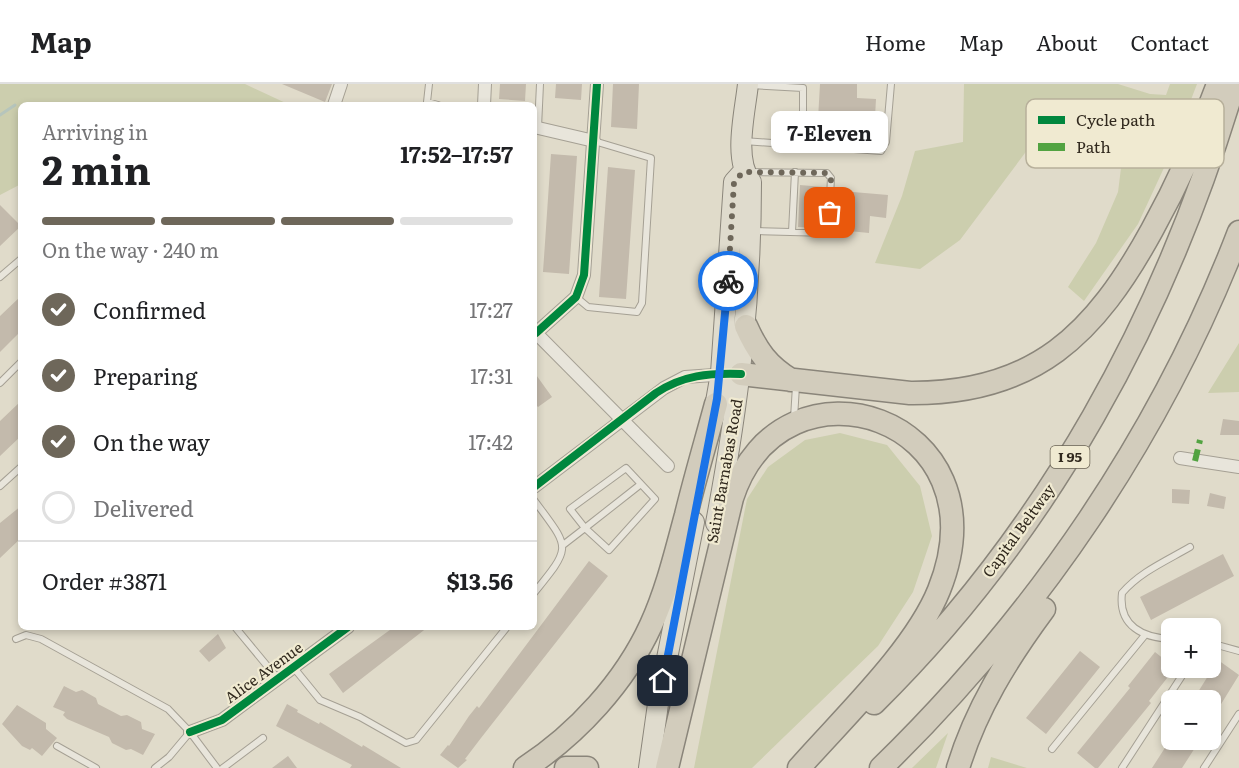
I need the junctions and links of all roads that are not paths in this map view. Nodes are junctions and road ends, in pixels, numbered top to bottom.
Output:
1 (341, 84) edge
2 (429, 84) edge
3 (485, 84) edge
4 (540, 84) edge
5 (597, 84) edge
6 (891, 84) edge
7 (1218, 84) edge
8 (1234, 84) edge
9 (748, 85) edge
10 (1212, 99) edge
11 (335, 102) edge
12 (427, 102) edge
13 (484, 102) edge
14 (537, 116) edge
15 (1224, 116) edge
16 (537, 127) edge
17 (594, 141) junction
18 (743, 141) junction
19 (803, 145) junction
20 (1183, 168) edge
21 (1208, 168) edge
22 (743, 172) junction
23 (795, 172) junction
24 (752, 231) junction
25 (792, 232) junction
26 (1239, 232) edge
27 (18, 262) edge
28 (0, 277) edge
29 (576, 297) junction
30 (746, 326) junction
31 (537, 330) edge
32 (537, 334) edge
33 (1196, 335) junction
34 (18, 365) edge
35 (731, 374) junction
36 (794, 381) junction
37 (0, 383) edge
38 (716, 404) junction
39 (620, 420) junction
40 (793, 424) junction
41 (1180, 458) dead end
42 (668, 466) dead end
43 (1239, 467) edge
44 (18, 470) edge
45 (641, 484) junction
46 (537, 485) edge
47 (0, 486) edge
48 (537, 505) edge
49 (585, 528) junction
50 (563, 544) junction
51 (1190, 547) dead end
52 (537, 589) edge
53 (238, 630) edge
54 (344, 630) edge
55 (505, 630) edge
56 (1145, 635) junction
57 (1161, 637) edge
58 (16, 639) dead end
59 (1221, 646) edge
60 (1239, 651) edge
61 (294, 668) junction
62 (1180, 678) edge
63 (278, 680) junction
64 (1239, 714) edge
65 (190, 732) junction
66 (262, 738) dead end
67 (57, 746) dead end
68 (1052, 749) dead end
69 (96, 768) edge
70 (155, 768) edge
71 (217, 768) edge
72 (223, 768) edge
73 (525, 768) edge
74 (566, 768) edge
75 (587, 768) edge
76 (649, 768) edge
77 (667, 768) edge
78 (799, 768) edge
79 (807, 768) edge
80 (881, 768) edge
81 (958, 768) edge
82 (1122, 768) edge
83 (1204, 768) edge

1 - 11 street
2 - 12 lane
3 - 13 street
4 - 14 lane
5 - 17 street
6 - 19 lane
7 - 10 highway
8 - 15 highway, Capital Beltway / I 95
9 - 18 main road, Saint Barnabas Road
9 - 19 lane
16 - 17 street
17 - 29 street
17 - 29 lane
18 - 19 lane
18 - 22 main road, Saint Barnabas Road
20 - 36 highway
21 - 79 highway, Capital Beltway / I 95
22 - 23 lane
22 - 24 main road, Saint Barnabas Road
22 - 35 main road, Saint Barnabas Road
23 - 25 lane
23 - 25 lane
24 - 25 lane
24 - 30 main road, Saint Barnabas Road
26 - 33 highway
27 - 28 lane
29 - 31 street
30 - 35 main road, Saint Barnabas Road
30 - 36 highway
32 - 39 street
33 - 80 highway
33 - 81 highway
34 - 37 lane
35 - 36 highway
35 - 38 main road, Saint Barnabas Road
35 - 39 street
35 - 77 main road, Saint Barnabas Road
36 - 40 lane
38 - 73 highway
38 - 76 main road, Saint Barnabas Road
39 - 42 street
39 - 46 street
40 - 77 highway
40 - 78 highway
41 - 43 street
44 - 47 lane
45 - 49 lane
45 - 49 lane
45 - 49 lane
48 - 50 lane
49 - 50 lane
50 - 52 lane
51 - 56 lane
53 - 63 lane
54 - 61 street, Alice Avenue
55 - 61 lane
56 - 57 lane
56 - 68 lane
58 - 65 lane
59 - 60 lane
61 - 63 street, Alice Avenue
62 - 82 lane
63 - 65 street, Alice Avenue
64 - 83 lane
65 - 70 lane
65 - 71 lane
66 - 72 lane
67 - 69 lane
74 - 75 highway

